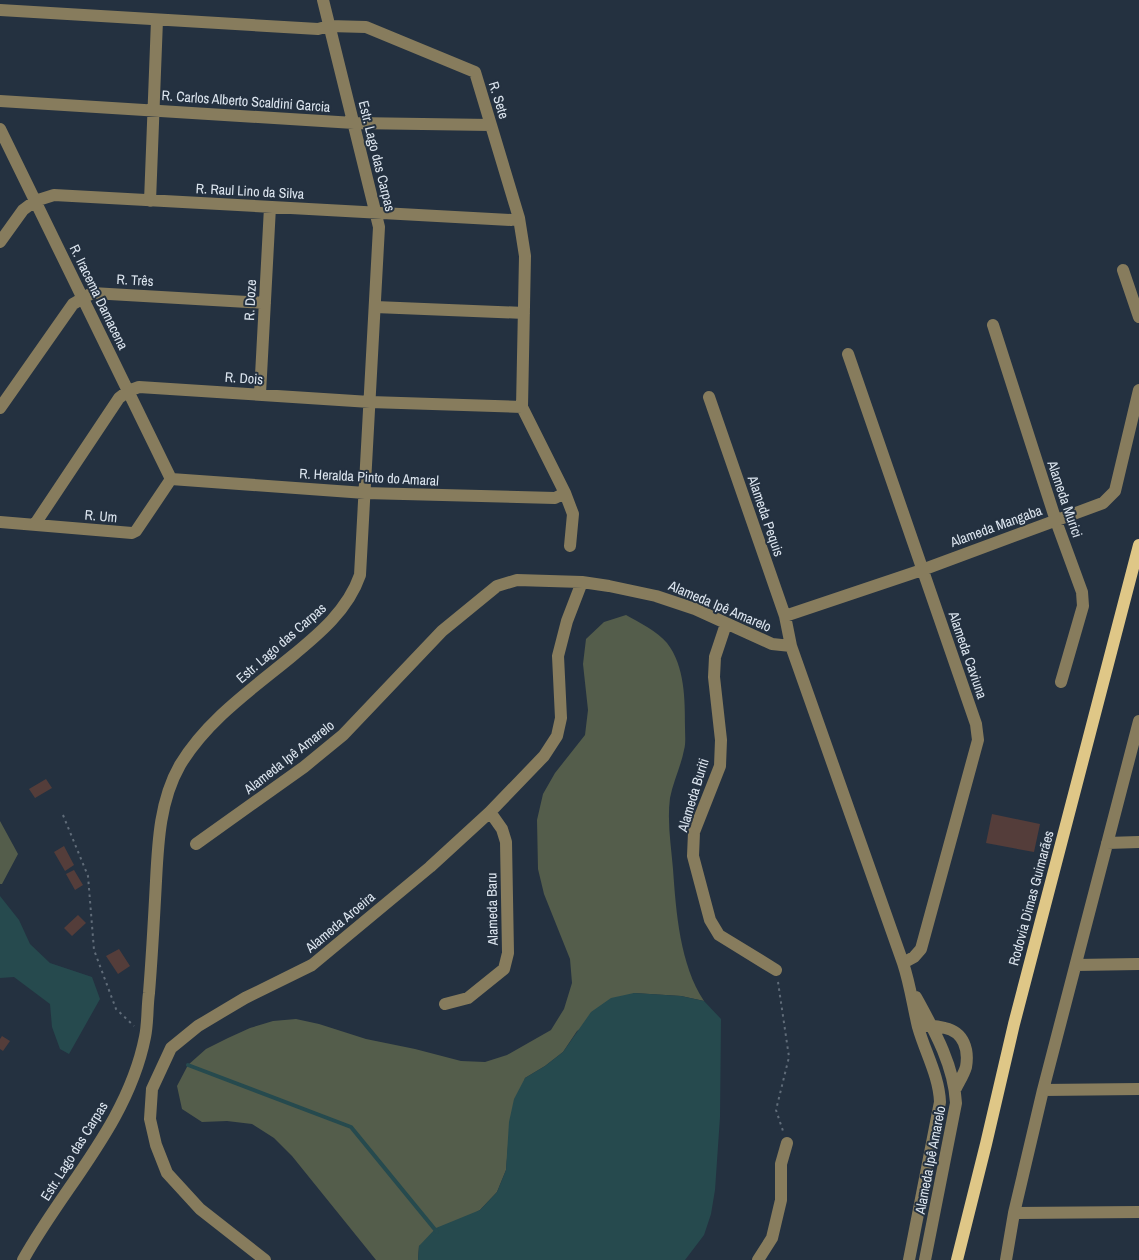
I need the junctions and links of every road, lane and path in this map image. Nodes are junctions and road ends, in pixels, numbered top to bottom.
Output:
1 (323, 0) edge
2 (0, 10) edge
3 (157, 20) junction
4 (329, 26) junction
5 (0, 102) edge
6 (154, 111) junction
7 (354, 123) junction
8 (491, 124) junction
9 (0, 129) edge
10 (35, 201) junction
11 (150, 201) junction
12 (270, 207) junction
13 (377, 213) junction
14 (519, 218) junction
15 (0, 242) edge
16 (1123, 270) dead end
17 (82, 297) junction
18 (265, 303) junction
19 (375, 307) junction
20 (524, 313) junction
21 (1139, 317) edge
22 (993, 325) dead end
23 (848, 354) dead end
24 (128, 390) junction
25 (1139, 390) edge
26 (260, 394) junction
27 (710, 397) dead end
28 (370, 402) junction
29 (522, 406) junction
30 (0, 408) edge
31 (171, 479) junction
32 (366, 493) junction
33 (565, 493) junction
34 (1056, 521) junction
35 (0, 522) edge
36 (35, 524) junction
37 (1139, 545) edge
38 (570, 546) dead end
39 (922, 570) junction
40 (582, 582) junction
41 (785, 616) junction
42 (726, 624) junction
43 (791, 646) junction
44 (1061, 682) dead end
45 (1139, 721) edge
46 (490, 812) junction
47 (63, 815) dead end
48 (1139, 842) edge
49 (1108, 843) junction
50 (196, 844) dead end
51 (903, 963) junction
52 (1139, 964) edge
53 (1076, 965) junction
54 (776, 970) joint
55 (910, 986) junction
56 (445, 1004) dead end
57 (932, 1025) junction
58 (918, 1028) junction
59 (145, 1036) junction
60 (956, 1088) junction
61 (1139, 1089) edge
62 (1043, 1090) junction
63 (787, 1143) joint
64 (1139, 1212) edge
65 (1014, 1214) junction
66 (22, 1260) edge
67 (265, 1260) edge
68 (758, 1260) edge
69 (909, 1260) edge
70 (925, 1260) edge
71 (957, 1260) edge
72 (1006, 1260) edge

1 - 4 street, Estr. Lago das Carpas
2 - 3 street, R. Sete
3 - 4 street, R. Sete
3 - 6 street
4 - 7 street, Estr. Lago das Carpas
4 - 8 street, R. Sete
5 - 6 street, R. Carlos Alberto Scaldini Garcia
6 - 7 street, R. Carlos Alberto Scaldini Garcia
6 - 11 street
7 - 8 street, R. Carlos Alberto Scaldini Garcia
7 - 13 street, Estr. Lago das Carpas
8 - 14 street, R. Sete
9 - 10 street, R. Iracema Damacena
10 - 11 street, R. Raul Lino da Silva
10 - 15 street
10 - 17 street, R. Iracema Damacena
11 - 12 street, R. Raul Lino da Silva
12 - 13 street, R. Raul Lino da Silva
12 - 18 street, R. Doze
13 - 14 street, R. Raul Lino da Silva
13 - 19 street, Estr. Lago das Carpas
14 - 20 street, R. Sete
16 - 21 street
17 - 18 street, R. Três
17 - 24 street, R. Iracema Damacena
17 - 30 street
18 - 26 street, R. Doze
19 - 20 street
19 - 28 street, Estr. Lago das Carpas
20 - 29 street, R. Sete
22 - 34 street, Alameda Murici
23 - 39 street, Alameda Caviuna
24 - 26 street, R. Dois
24 - 31 street, R. Iracema Damacena
24 - 36 street
25 - 34 street, Alameda Mangaba
26 - 28 street, R. Dois
27 - 41 street, Alameda Pequis
28 - 29 street, R. Dois
28 - 32 street, Estr. Lago das Carpas
29 - 33 street, R. Sete
31 - 32 street, R. Heralda Pinto do Amaral
31 - 36 street, R. Um
32 - 33 street, R. Heralda Pinto do Amaral
32 - 59 street, Estr. Lago das Carpas
33 - 38 street, R. Sete
34 - 39 street, Alameda Mangaba
34 - 44 street, Alameda Murici
35 - 36 street, R. Um
37 - 71 main road, Rodovia Dimas Guimarães
39 - 41 street, Alameda Mangaba
39 - 51 street, Alameda Caviuna
40 - 42 street, Alameda Ipê Amarelo
40 - 46 street, Alameda Aroeira
40 - 50 street, Alameda Ipê Amarelo
41 - 43 street, Alameda Pequis
42 - 43 street, Alameda Ipê Amarelo
42 - 54 street, Alameda Buriti
43 - 51 street, Alameda Ipê Amarelo
45 - 49 street
46 - 56 street, Alameda Baru
46 - 67 street, Alameda Aroeira
47 - 59 path
48 - 49 street
49 - 53 street
51 - 55 street, Alameda Ipê Amarelo
52 - 53 street
53 - 62 street
54 - 63 path
55 - 57 street, Alameda Ipê Amarelo
55 - 58 street, Alameda Ipê Amarelo
57 - 58 street
57 - 60 street, Alameda Ipê Amarelo
57 - 60 street
58 - 69 street, Alameda Ipê Amarelo
59 - 66 street, Estr. Lago das Carpas
60 - 70 street, Alameda Ipê Amarelo
61 - 62 street
62 - 65 street
63 - 68 street
64 - 65 street
65 - 72 street

